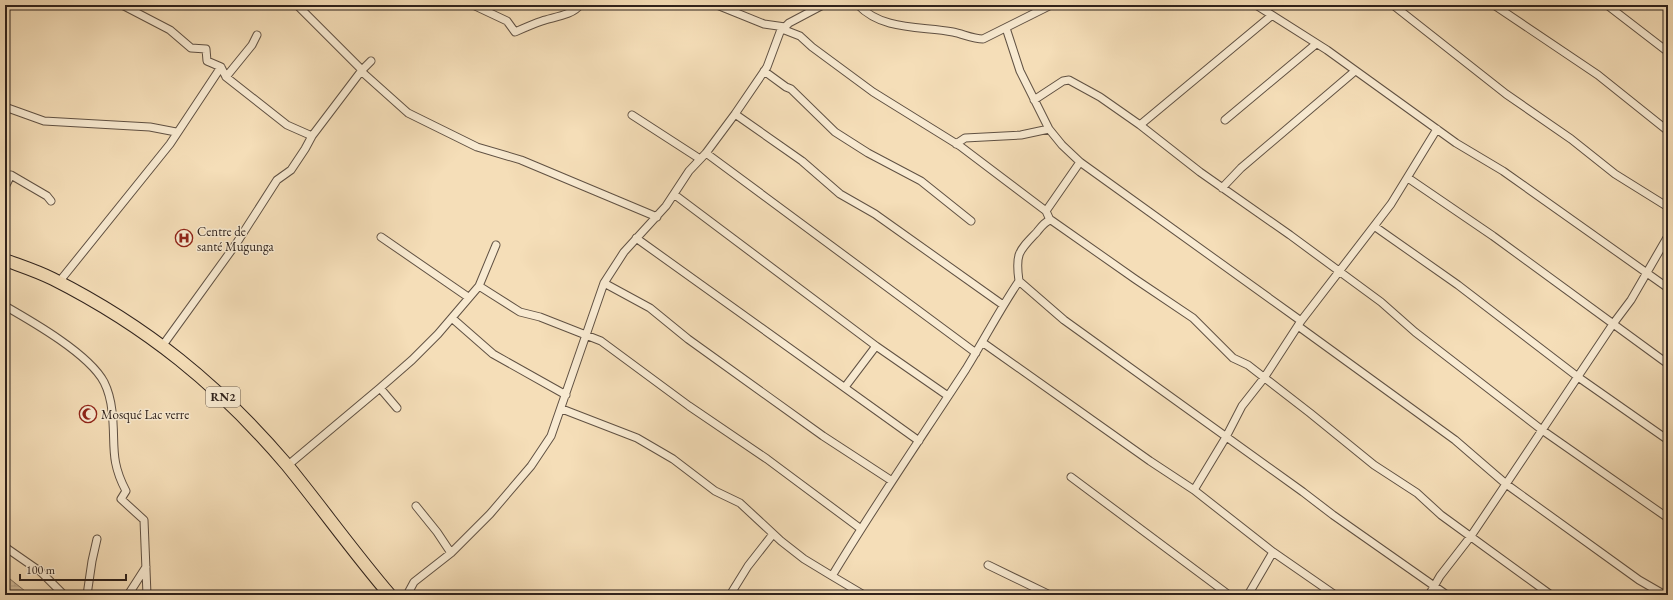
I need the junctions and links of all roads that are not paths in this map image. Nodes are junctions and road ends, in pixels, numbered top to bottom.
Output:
1 (122, 5) edge
2 (297, 5) edge
3 (473, 5) edge
4 (580, 5) edge
5 (717, 5) edge
6 (823, 5) edge
7 (858, 5) edge
8 (1051, 5) edge
9 (1256, 5) edge
10 (1394, 5) edge
11 (1494, 5) edge
12 (1607, 5) edge
13 (1271, 16) junction
14 (784, 28) junction
15 (1006, 28) junction
16 (257, 36) dead end
17 (1316, 44) junction
18 (1668, 52) edge
19 (371, 61) dead end
20 (221, 67) junction
21 (362, 70) junction
22 (764, 71) junction
23 (1355, 71) junction
24 (226, 77) junction
25 (1034, 100) junction
26 (5, 107) edge
27 (735, 114) junction
28 (632, 115) dead end
29 (1225, 120) dead end
30 (1140, 125) junction
31 (1049, 129) junction
32 (1436, 129) junction
33 (1668, 131) edge
34 (176, 132) junction
35 (312, 136) junction
36 (956, 144) junction
37 (706, 153) junction
38 (700, 159) junction
39 (1080, 162) junction
40 (1408, 178) junction
41 (5, 187) edge
42 (1222, 188) junction
43 (675, 195) junction
44 (51, 201) dead end
45 (1668, 207) edge
46 (1046, 211) junction
47 (657, 216) junction
48 (1050, 220) junction
49 (971, 221) dead end
50 (1374, 226) junction
51 (1668, 236) edge
52 (381, 237) dead end
53 (636, 238) junction
54 (496, 245) dead end
55 (5, 260) edge
56 (1339, 272) junction
57 (1647, 273) junction
58 (1019, 281) junction
59 (59, 282) junction
60 (604, 283) junction
61 (479, 286) junction
62 (1668, 288) edge
63 (468, 297) junction
64 (1003, 305) junction
65 (5, 306) edge
66 (453, 319) junction
67 (1299, 323) junction
68 (1613, 324) junction
69 (586, 337) junction
70 (982, 342) junction
71 (163, 345) junction
72 (876, 346) junction
73 (976, 353) junction
74 (1668, 364) edge
75 (1578, 377) junction
76 (1264, 378) junction
77 (380, 388) junction
78 (845, 388) junction
79 (566, 395) junction
80 (948, 396) junction
81 (397, 408) dead end
82 (562, 409) junction
83 (1542, 430) junction
84 (1226, 437) junction
85 (1668, 440) edge
86 (920, 441) junction
87 (287, 466) junction
88 (1071, 477) dead end
89 (892, 482) junction
90 (1506, 484) junction
91 (1194, 490) junction
92 (416, 506) dead end
93 (1668, 518) edge
94 (861, 529) junction
95 (773, 534) junction
96 (1471, 536) junction
97 (97, 539) dead end
98 (5, 547) edge
99 (1273, 552) junction
100 (451, 553) junction
101 (988, 565) dead end
102 (146, 567) junction
103 (832, 576) junction
104 (1435, 587) junction
105 (64, 595) edge
106 (87, 595) edge
107 (128, 595) edge
108 (147, 595) edge
109 (390, 595) edge
110 (407, 595) edge
111 (730, 595) edge
112 (864, 595) edge
113 (1050, 595) edge
114 (1230, 595) edge
115 (1248, 595) edge
116 (1335, 595) edge
117 (1429, 595) edge
118 (1447, 595) edge
119 (1551, 595) edge
120 (1665, 595) edge

1 - 20 street
2 - 21 street
3 - 4 street
5 - 14 street
6 - 14 street
7 - 15 street
8 - 15 street
9 - 13 street
10 - 45 street
11 - 33 street
12 - 18 street
13 - 17 street
13 - 30 street
14 - 22 street
14 - 36 street
15 - 25 street
16 - 24 street
17 - 23 street
17 - 29 street
19 - 21 street
20 - 24 street
20 - 34 street
21 - 35 street
21 - 47 street
22 - 27 street
22 - 49 street
23 - 32 street
23 - 42 street
24 - 35 street
25 - 30 street
25 - 31 street
26 - 34 street
27 - 37 street
27 - 64 street
28 - 38 street
30 - 42 street
31 - 36 street
31 - 39 street
32 - 40 street
32 - 57 street
34 - 59 street
35 - 71 street
36 - 46 street
37 - 38 street
37 - 73 street
38 - 43 street
39 - 46 street
39 - 67 street
40 - 50 street
40 - 68 street
41 - 44 street
42 - 56 street
43 - 47 street
43 - 72 street
46 - 48 street
47 - 53 street
48 - 58 street
48 - 76 street
50 - 56 street
50 - 75 street
51 - 57 street
52 - 63 street
53 - 60 street
53 - 78 street
54 - 61 street
55 - 59 highway, RN2
56 - 67 street
56 - 83 street
57 - 62 street
57 - 68 street
58 - 64 street
58 - 84 street
59 - 71 highway, RN2
60 - 69 street
60 - 89 street
61 - 63 street
61 - 69 street
63 - 66 street
64 - 70 street
65 - 102 street
66 - 77 street
66 - 79 street
67 - 76 street
67 - 90 street
68 - 74 street
68 - 75 street
69 - 79 street
69 - 94 street
70 - 73 street
70 - 91 street
71 - 87 highway, RN2
72 - 78 street
72 - 80 street
73 - 80 street
75 - 83 street
75 - 85 street
76 - 84 street
76 - 96 street
77 - 81 street
77 - 87 street
78 - 86 street
79 - 82 street
80 - 86 street
82 - 95 street
82 - 100 street
83 - 90 street
83 - 93 street
84 - 91 street
84 - 104 street
86 - 89 street
87 - 109 highway, RN2
88 - 114 street
89 - 94 street
90 - 96 street
90 - 120 street
91 - 99 street
92 - 100 street
94 - 103 street
95 - 103 street
95 - 111 street
96 - 104 street
96 - 119 street
97 - 106 street
98 - 105 street
99 - 115 street
99 - 116 street
100 - 110 street
101 - 113 street
102 - 107 street
102 - 108 street
103 - 112 street
104 - 117 street
104 - 118 street

